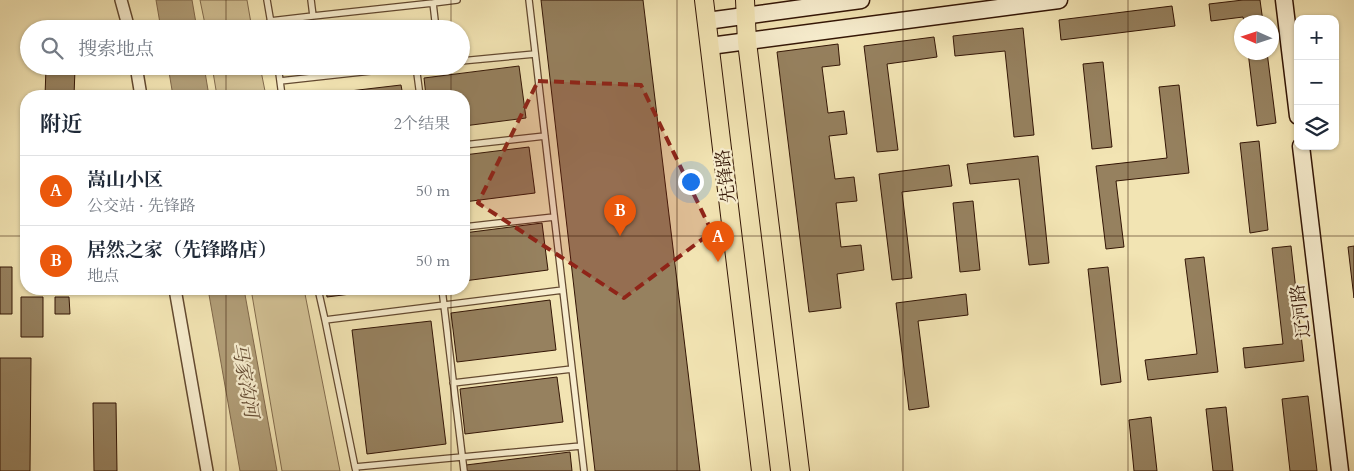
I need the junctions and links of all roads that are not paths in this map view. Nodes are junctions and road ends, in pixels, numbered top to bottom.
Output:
1 (122, 0) edge
2 (267, 0) edge
3 (311, 0) edge
4 (457, 0) edge
5 (529, 0) edge
6 (704, 0) edge
7 (861, 0) edge
8 (1059, 0) edge
9 (1284, 0) edge
10 (1295, 0) edge
11 (433, 3) junction
12 (746, 7) edge
13 (1297, 15) edge
14 (313, 16) junction
15 (127, 20) edge
16 (270, 20) edge
17 (284, 20) edge
18 (435, 20) edge
19 (707, 21) junction
20 (747, 42) junction
21 (710, 46) junction
22 (535, 54) junction
23 (470, 60) edge
24 (138, 75) edge
25 (279, 75) edge
26 (334, 75) edge
27 (417, 75) edge
28 (280, 81) junction
29 (140, 90) edge
30 (281, 90) edge
31 (419, 90) edge
32 (1297, 105) edge
33 (545, 136) junction
34 (470, 145) edge
35 (1301, 150) edge
36 (1312, 150) edge
37 (554, 217) junction
38 (470, 226) edge
39 (563, 290) junction
40 (176, 295) edge
41 (319, 295) edge
42 (443, 295) edge
43 (444, 306) junction
44 (325, 320) junction
45 (572, 369) junction
46 (453, 383) junction
47 (582, 446) junction
48 (462, 458) junction
49 (355, 469) edge
50 (207, 471) edge
51 (464, 471) edge
52 (584, 471) edge
53 (761, 471) edge
54 (800, 471) edge
55 (1340, 471) edge
56 (1349, 471) edge

1 - 15 street
2 - 16 lane
3 - 14 lane
4 - 11 lane
5 - 22 lane
6 - 19 main road, 先锋路
7 - 12 main road
8 - 20 main road
9 - 32 main road
10 - 13 main road
11 - 14 lane
11 - 18 lane
12 - 19 main road
12 - 20 main road
14 - 17 lane
19 - 21 main road, 先锋路
20 - 21 main road
20 - 54 main road
21 - 53 main road, 先锋路
22 - 23 lane
22 - 33 lane
24 - 29 street
25 - 28 lane
26 - 28 lane
27 - 31 lane
28 - 30 lane
33 - 34 lane
33 - 37 lane
35 - 55 main road, 辽河路
36 - 56 main road, 辽河路
37 - 38 lane
37 - 39 lane
39 - 43 lane
39 - 45 lane
40 - 50 street
41 - 44 lane
42 - 43 lane
43 - 44 lane
43 - 46 lane
44 - 49 lane
45 - 46 lane
45 - 47 lane
46 - 48 lane
47 - 48 lane
47 - 52 lane
48 - 49 lane
48 - 51 lane

